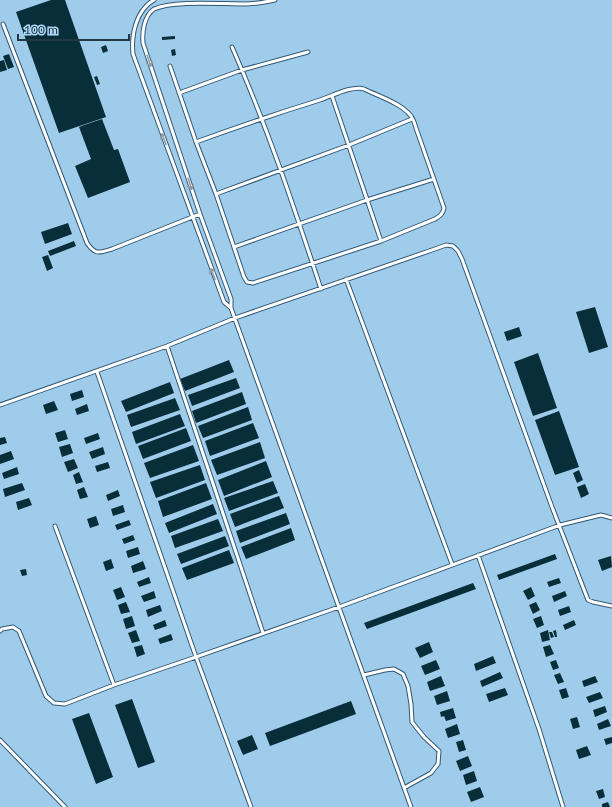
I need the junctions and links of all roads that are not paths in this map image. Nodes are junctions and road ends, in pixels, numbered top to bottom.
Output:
1 (154, 0) edge
2 (275, 0) edge
3 (175, 1) edge
4 (3, 24) dead end
5 (232, 47) dead end
6 (308, 52) dead end
7 (170, 66) dead end
8 (242, 70) junction
9 (179, 93) junction
10 (332, 96) junction
11 (262, 118) junction
12 (412, 119) junction
13 (196, 142) junction
14 (349, 145) junction
15 (281, 171) junction
16 (434, 179) junction
17 (216, 194) junction
18 (367, 200) junction
19 (200, 214) junction
20 (192, 217) junction
21 (299, 224) junction
22 (381, 241) junction
23 (234, 247) junction
24 (313, 264) junction
25 (346, 279) junction
26 (321, 289) junction
27 (231, 308) junction
28 (235, 318) junction
29 (166, 346) junction
30 (97, 372) junction
31 (0, 405) edge
32 (612, 518) edge
33 (560, 525) junction
34 (55, 526) dead end
35 (478, 555) junction
36 (452, 564) junction
37 (612, 606) edge
38 (339, 607) junction
39 (0, 631) edge
40 (263, 634) junction
41 (196, 658) junction
42 (364, 675) junction
43 (114, 686) junction
44 (0, 740) edge
45 (404, 788) junction
46 (65, 807) edge
47 (251, 807) edge
48 (411, 807) edge
49 (563, 807) edge

20 -> 1 lane
2 - 3 lane
3 -> 19 lane
4 - 20 lane
5 - 8 lane
6 - 8 lane
7 - 9 lane
8 - 9 lane
8 - 11 lane
9 - 13 lane
10 - 11 lane
10 - 12 lane
10 - 14 lane
11 - 13 lane
11 - 15 lane
12 - 14 lane
12 - 16 lane
13 - 17 lane
14 - 15 lane
14 - 18 lane
15 - 17 lane
15 - 21 lane
16 - 18 lane
16 - 22 lane
17 - 23 lane
18 - 21 lane
18 - 22 lane
19 - 20 lane
19 - 27 lane
27 -> 20 lane
21 - 23 lane
21 - 24 lane
22 - 24 lane
23 - 24 lane
24 - 26 lane
25 - 26 lane
25 - 33 lane
25 - 36 lane
26 - 28 lane
27 - 28 lane
28 - 29 lane
28 - 38 lane
29 - 30 lane
29 - 40 lane
30 - 31 lane
30 - 41 lane
32 - 33 lane
33 - 35 lane
33 - 37 lane
34 - 43 lane
35 - 36 lane
35 - 49 lane
36 - 38 lane
38 - 40 lane
38 - 42 lane
39 - 43 lane
40 - 41 lane
41 - 43 lane
41 - 47 lane
42 - 45 lane
42 - 45 lane
44 - 46 lane
45 - 48 lane

